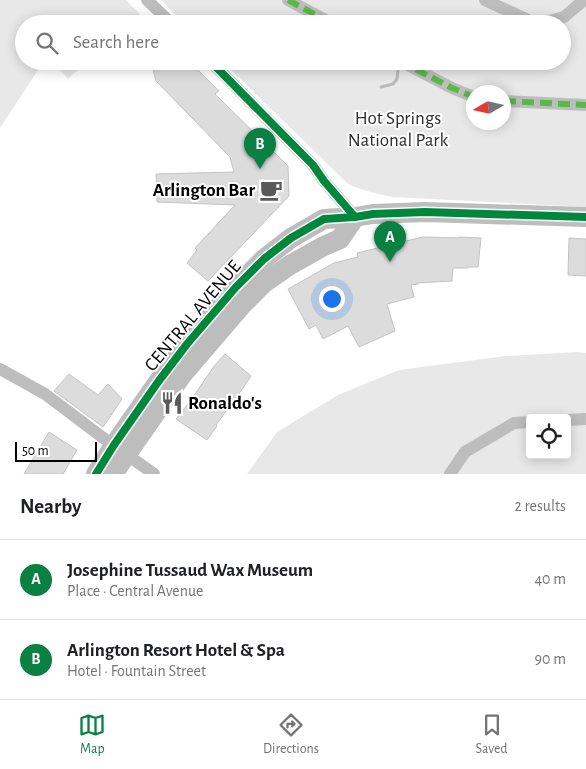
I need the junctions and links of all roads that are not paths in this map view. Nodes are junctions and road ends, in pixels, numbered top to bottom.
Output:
1 (147, 0) edge
2 (288, 0) edge
3 (485, 0) edge
4 (584, 0) edge
5 (163, 15) edge
6 (317, 15) edge
7 (517, 15) edge
8 (566, 15) edge
9 (219, 70) edge
10 (417, 70) edge
11 (466, 94) edge
12 (511, 101) edge
13 (586, 105) edge
14 (355, 217) junction
15 (586, 217) edge
16 (0, 369) edge
17 (586, 419) edge
18 (571, 420) edge
19 (526, 422) edge
20 (121, 450) junction
21 (96, 474) edge
22 (113, 474) edge
23 (154, 474) edge
24 (450, 474) edge

1 - 5 street
2 - 6 street
3 - 7 street
4 - 8 street
9 - 14 street
10 - 11 street
12 - 13 street
14 - 15 main road, CENTRAL AVENUE
14 - 20 main road, CENTRAL AVENUE
16 - 20 street
17 - 18 street
19 - 24 street
20 - 21 main road, CENTRAL AVENUE
20 - 22 main road, CENTRAL AVENUE
20 - 23 street

